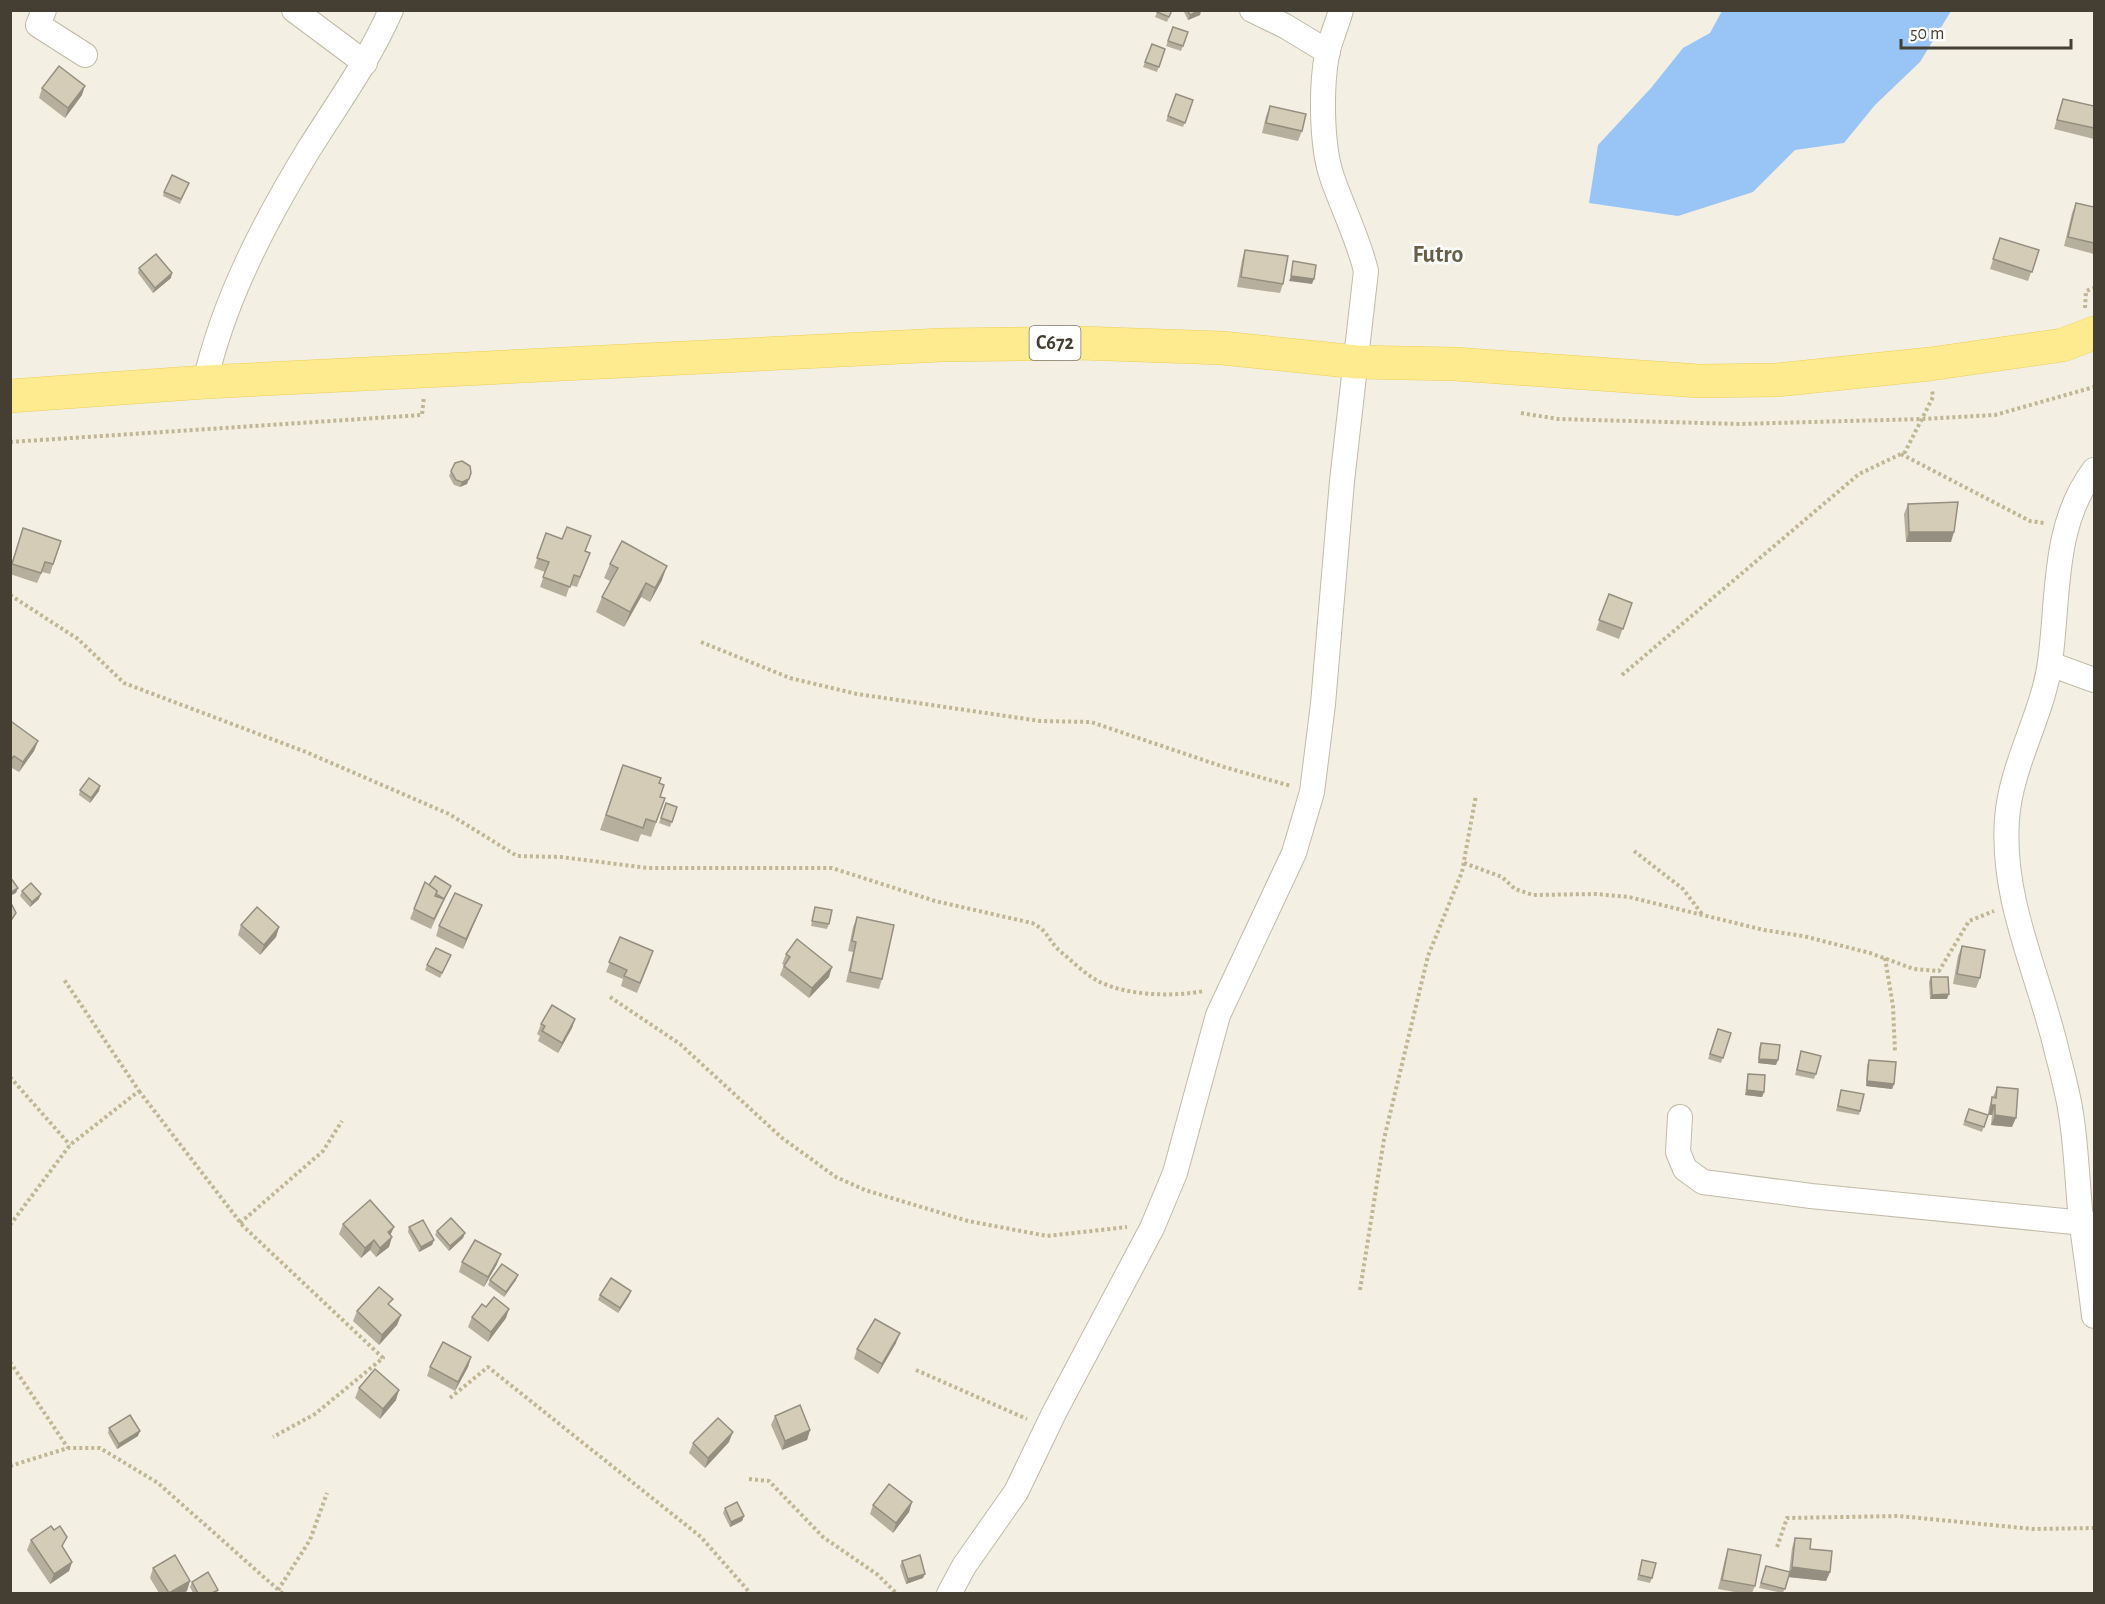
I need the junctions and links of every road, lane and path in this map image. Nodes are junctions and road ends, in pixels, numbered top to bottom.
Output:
1 (44, 10) edge
2 (294, 10) edge
3 (391, 10) edge
4 (1252, 10) edge
5 (1341, 10) edge
6 (1328, 52) junction
7 (85, 55) dead end
8 (365, 63) junction
9 (2094, 288) edge
10 (2090, 323) edge
11 (1357, 362) junction
12 (1930, 364) junction
13 (427, 372) junction
14 (205, 382) junction
15 (2094, 387) edge
16 (10, 396) edge
17 (1521, 413) dead end
18 (1922, 419) junction
19 (10, 442) edge
20 (1901, 454) junction
21 (2094, 470) edge
22 (2066, 526) junction
23 (10, 595) edge
24 (700, 642) dead end
25 (2050, 664) junction
26 (1622, 675) dead end
27 (2094, 680) edge
28 (1312, 792) junction
29 (1476, 795) dead end
30 (1634, 851) dead end
31 (1464, 863) junction
32 (2015, 907) junction
33 (1702, 915) junction
34 (1885, 958) junction
35 (63, 978) dead end
36 (1232, 986) junction
37 (610, 997) dead end
38 (1895, 1052) dead end
39 (10, 1077) edge
40 (140, 1091) junction
41 (1680, 1117) dead end
42 (342, 1121) dead end
43 (70, 1145) junction
44 (1158, 1214) junction
45 (240, 1223) junction
46 (2088, 1223) edge
47 (10, 1225) edge
48 (1360, 1290) dead end
49 (2094, 1316) edge
50 (10, 1362) edge
51 (916, 1370) dead end
52 (450, 1398) dead end
53 (1047, 1428) junction
54 (273, 1437) dead end
55 (68, 1448) junction
56 (10, 1466) edge
57 (749, 1479) dead end
58 (327, 1493) dead end
59 (2094, 1528) edge
60 (1777, 1547) dead end
61 (278, 1590) junction
62 (283, 1593) edge
63 (751, 1593) edge
64 (897, 1593) edge
65 (949, 1593) edge

1 - 7 street
2 - 8 street
3 - 8 street
4 - 6 street
5 - 6 street
6 - 11 street
8 - 14 street
9 - 10 path
10 - 12 main road, C672
11 - 12 main road, C672
11 - 13 main road, C672
11 - 28 street
12 - 18 path
13 - 14 main road, C672
13 - 19 path
14 - 16 main road, C672
15 - 18 path
17 - 18 path
18 - 20 path
20 - 22 path
20 - 26 path
21 - 22 street
22 - 25 street
23 - 36 path
24 - 28 path
25 - 27 street
25 - 32 street
28 - 36 street
29 - 31 path
30 - 33 path
31 - 33 path
31 - 48 path
32 - 34 path
32 - 46 street
33 - 34 path
34 - 38 path
35 - 40 path
36 - 44 street
37 - 44 path
39 - 43 path
40 - 43 path
40 - 45 path
41 - 46 street
42 - 45 path
43 - 47 path
44 - 53 street
45 - 54 path
46 - 49 street
50 - 55 path
51 - 53 path
52 - 63 path
53 - 65 street
55 - 56 path
55 - 61 path
57 - 64 path
58 - 61 path
59 - 60 path
61 - 62 path

